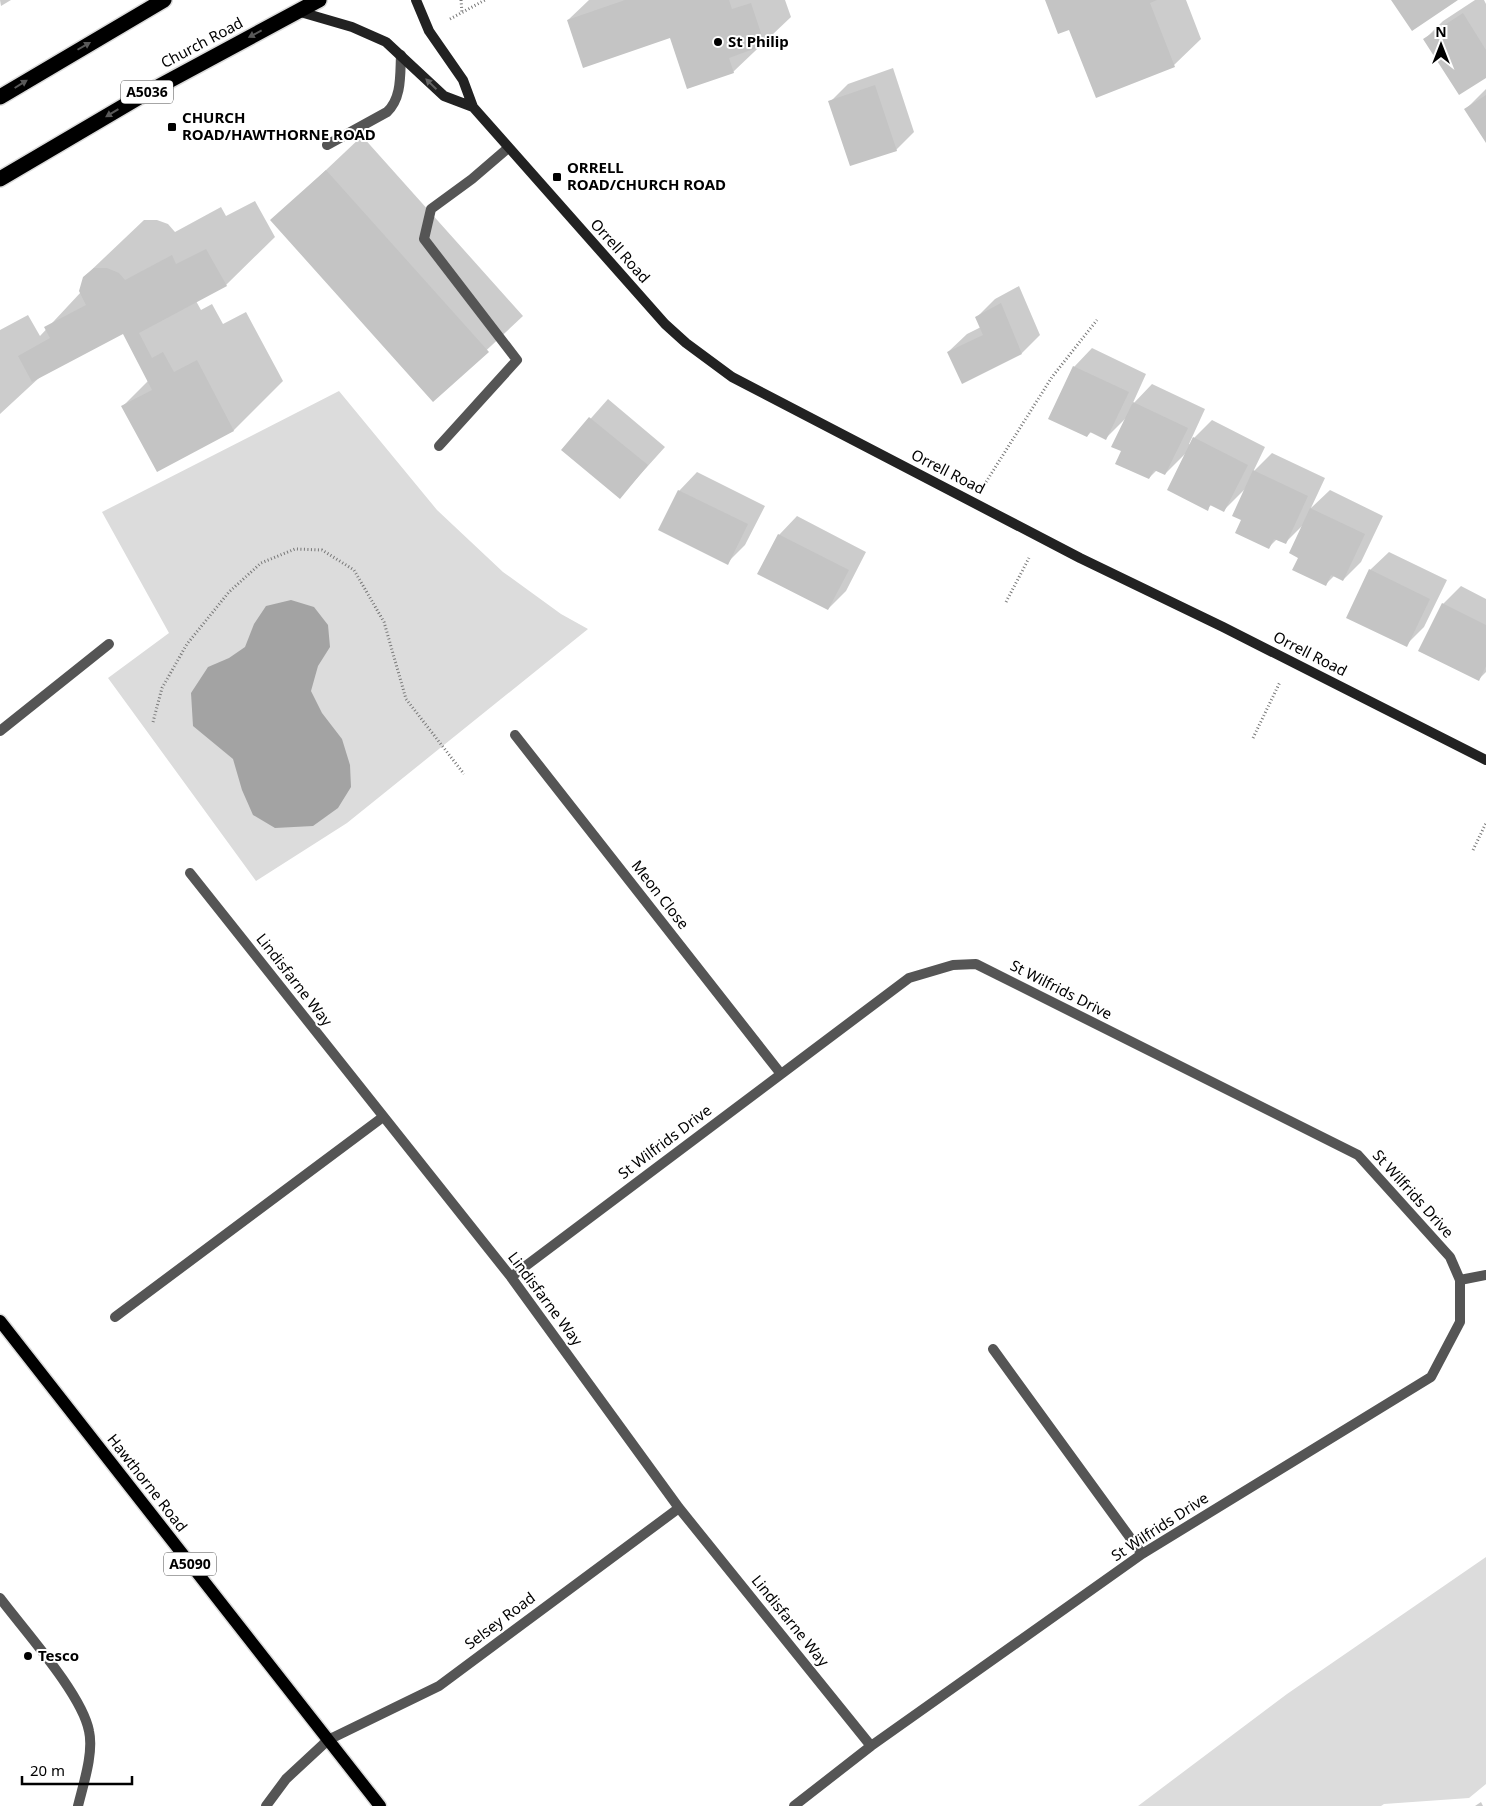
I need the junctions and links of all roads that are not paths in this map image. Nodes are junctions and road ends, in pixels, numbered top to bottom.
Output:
1 (164, 0) edge
2 (319, 0) edge
3 (416, 0) edge
4 (298, 11) junction
5 (401, 55) junction
6 (0, 97) edge
7 (473, 108) junction
8 (327, 145) dead end
9 (508, 148) junction
10 (0, 179) edge
11 (438, 446) dead end
12 (109, 644) dead end
13 (0, 731) edge
14 (515, 735) dead end
15 (1486, 760) edge
16 (190, 874) dead end
17 (781, 1074) junction
18 (384, 1117) junction
19 (1486, 1275) edge
20 (511, 1277) junction
21 (1460, 1280) junction
22 (114, 1317) dead end
23 (0, 1321) edge
24 (993, 1349) dead end
25 (679, 1508) junction
26 (1142, 1554) junction
27 (0, 1598) edge
28 (328, 1740) junction
29 (871, 1746) junction
30 (78, 1806) edge
31 (266, 1806) edge
32 (380, 1806) edge
33 (794, 1806) edge

6 -> 1 highway
2 - 4 highway, Church Road / A5036
3 - 7 street, Orrell Road
4 - 5 street, Orrell Road
4 -> 10 highway, Church Road / A5036
7 -> 5 street, Orrell Road
5 - 8 street
7 - 9 street, Orrell Road
9 - 11 street
9 - 15 street, Orrell Road
12 - 13 street
14 - 17 street, Meon Close
16 - 18 street, Lindisfarne Way
17 - 20 street, St Wilfrids Drive
17 - 21 street, St Wilfrids Drive
18 - 20 street, Lindisfarne Way
18 - 22 street
19 - 21 street
20 - 25 street, Lindisfarne Way
21 - 26 street, St Wilfrids Drive
23 - 28 main road, Hawthorne Road / A5090
24 - 26 street
25 - 28 street, Selsey Road
25 - 29 street, Lindisfarne Way
26 - 29 street, St Wilfrids Drive
27 - 30 street
28 - 31 street, Selsey Road
28 - 32 main road, Hawthorne Road / A5090
29 - 33 street, St Wilfrids Drive

